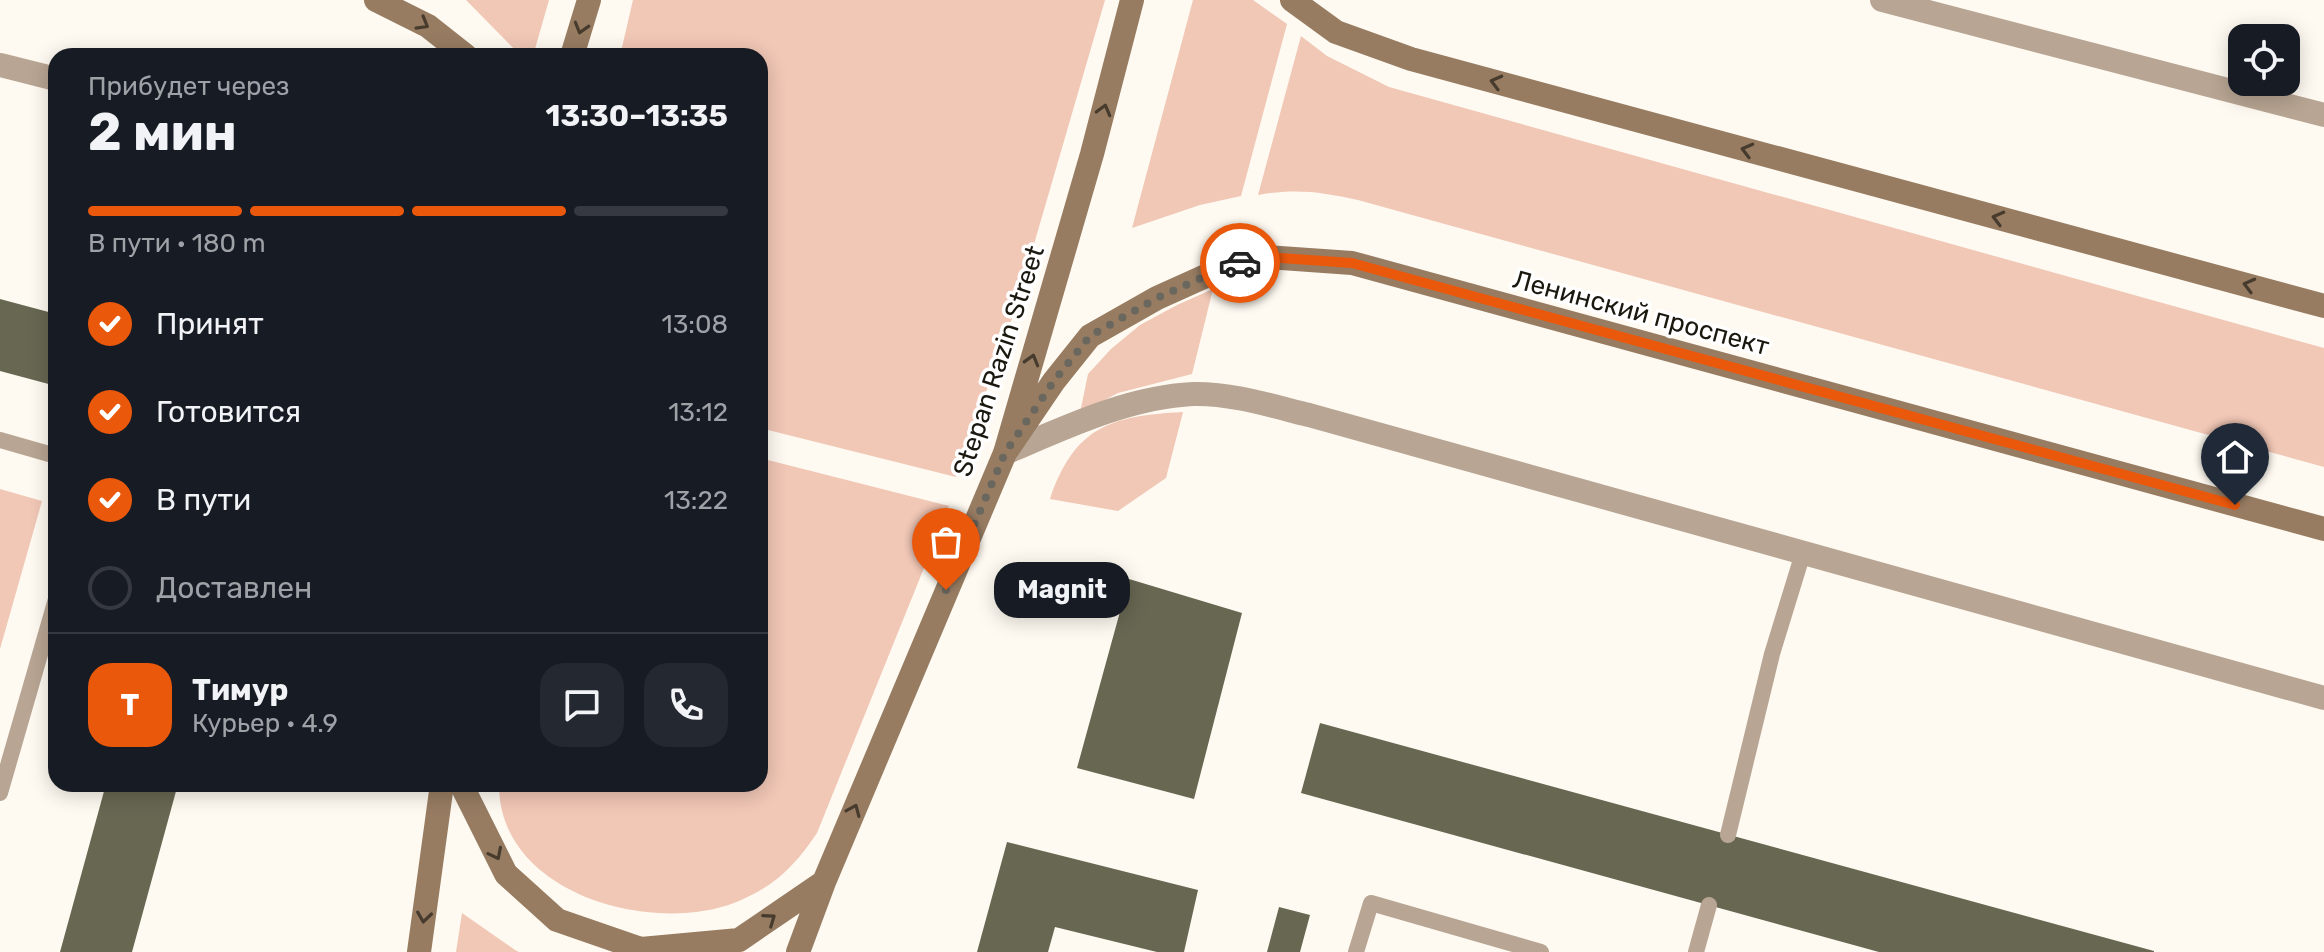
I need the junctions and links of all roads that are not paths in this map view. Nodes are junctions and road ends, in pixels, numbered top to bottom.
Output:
1 (376, 0) edge
2 (589, 0) edge
3 (1132, 0) edge
4 (1292, 0) edge
5 (1882, 0) edge
6 (456, 48) edge
7 (574, 48) edge
8 (0, 65) edge
9 (48, 77) edge
10 (2324, 115) edge
11 (2324, 306) edge
12 (0, 440) edge
13 (1005, 453) junction
14 (48, 454) edge
15 (2324, 529) edge
16 (1803, 553) junction
17 (48, 627) edge
18 (2324, 698) edge
19 (441, 792) edge
20 (465, 792) edge
21 (0, 793) edge
22 (1728, 835) dead end
23 (824, 882) junction
24 (1709, 905) dead end
25 (419, 952) edge
26 (798, 952) edge
27 (1356, 952) edge
28 (1541, 952) edge
29 (1696, 952) edge

1 -> 6 main road
2 -> 7 main road
13 -> 3 main road, Stepan Razin Street
11 -> 4 main road
5 - 10 street
8 - 9 street
12 - 14 lane
13 - 15 main road, Ленинский проспект
13 - 16 street
23 -> 13 main road, Stepan Razin Street
16 - 18 street
16 - 22 lane
17 - 21 lane
19 -> 25 main road
20 -> 23 main road
23 - 26 main road, Stepan Razin Street
24 - 29 lane
27 - 28 lane

